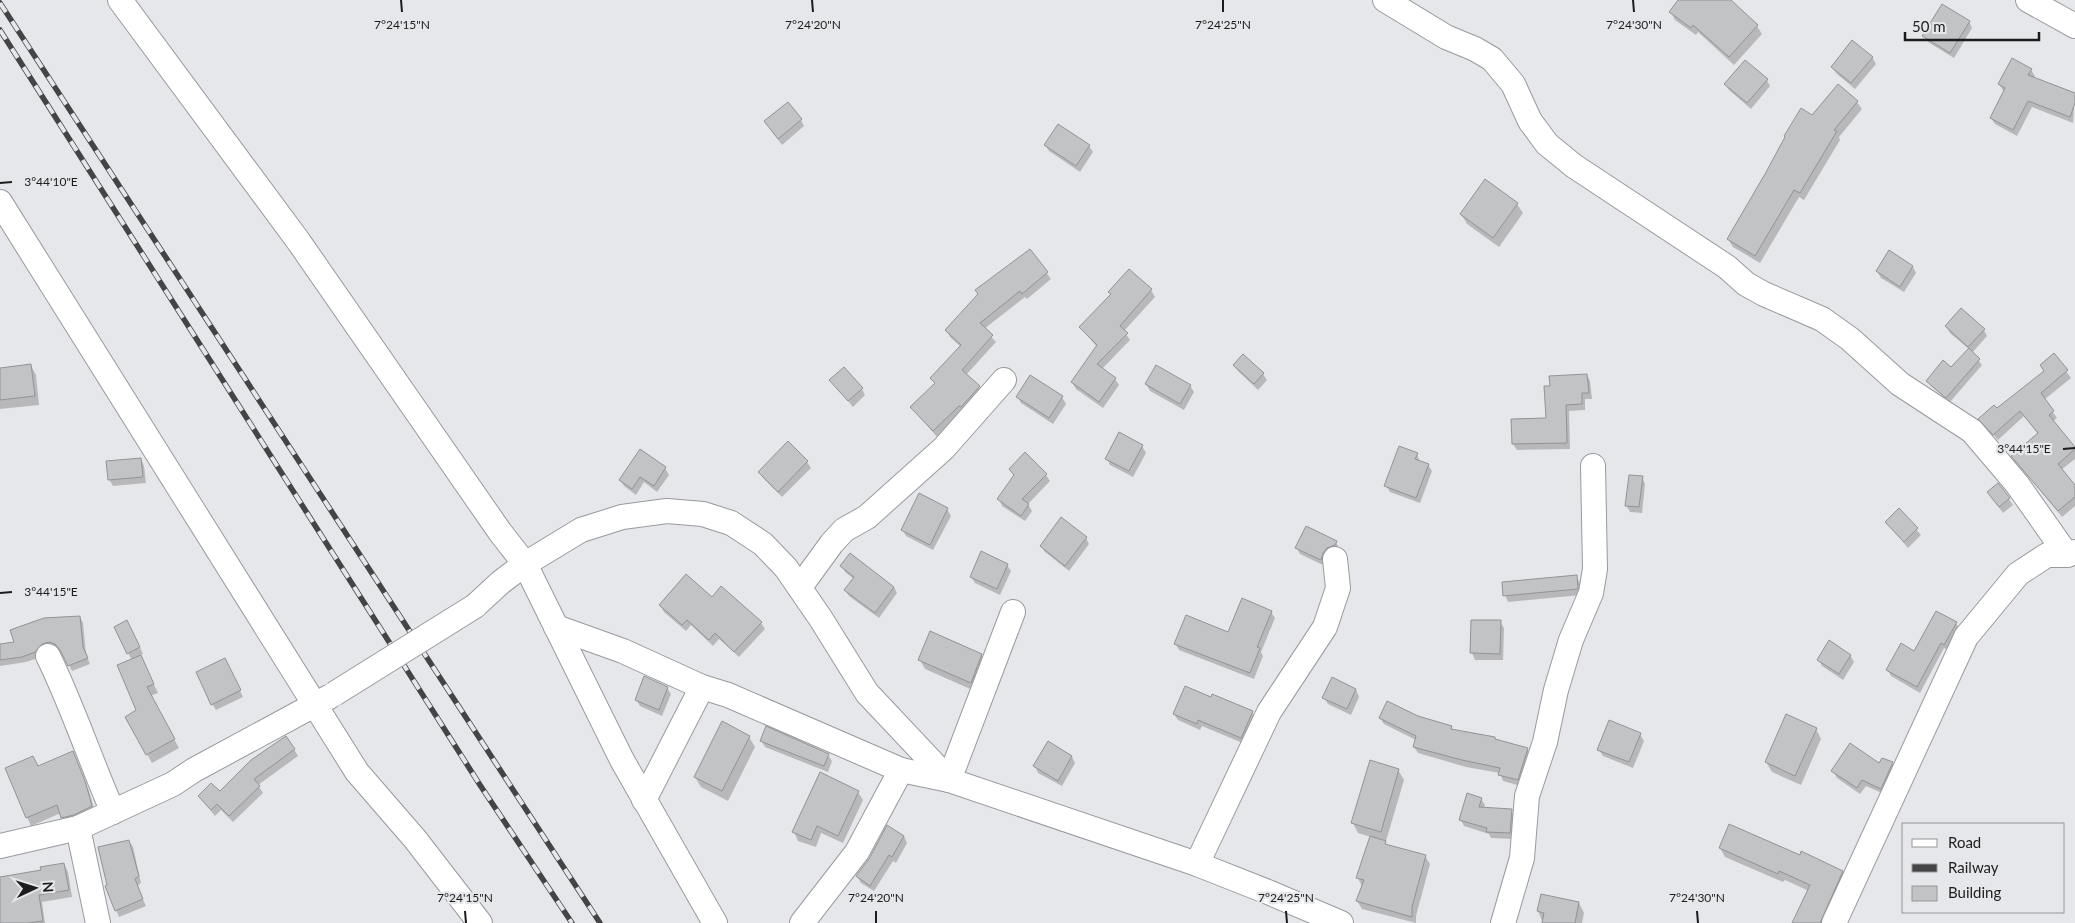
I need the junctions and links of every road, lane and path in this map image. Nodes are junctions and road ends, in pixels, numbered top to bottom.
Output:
1 (120, 0) edge
2 (1385, 0) edge
3 (2028, 0) edge
4 (2075, 26) edge
5 (0, 202) edge
6 (1004, 380) dead end
7 (1593, 466) dead end
8 (2071, 553) edge
9 (1336, 559) dead end
10 (525, 564) junction
11 (800, 587) junction
12 (1013, 612) dead end
13 (556, 627) junction
14 (48, 656) dead end
15 (702, 686) junction
16 (325, 699) junction
17 (901, 770) junction
18 (949, 780) junction
19 (644, 800) junction
20 (113, 812) junction
21 (78, 828) junction
22 (0, 846) edge
23 (1197, 864) junction
24 (98, 923) edge
25 (480, 923) edge
26 (715, 923) edge
27 (802, 923) edge
28 (1341, 923) edge
29 (1503, 923) edge
30 (1834, 923) edge

1 - 10 street
2 - 8 street
3 - 4 street
5 - 16 street
6 - 11 street
7 - 29 street
8 - 30 street
9 - 23 street
10 - 11 street
10 - 13 street
10 - 16 street, bridge
11 - 18 street
12 - 18 street
13 - 15 street
13 - 19 street
14 - 20 street
15 - 17 street
15 - 19 street
16 - 20 street
16 - 25 street
17 - 18 street
17 - 27 street
18 - 23 street
19 - 26 street
20 - 21 street
21 - 22 street
21 - 24 street
23 - 28 street

